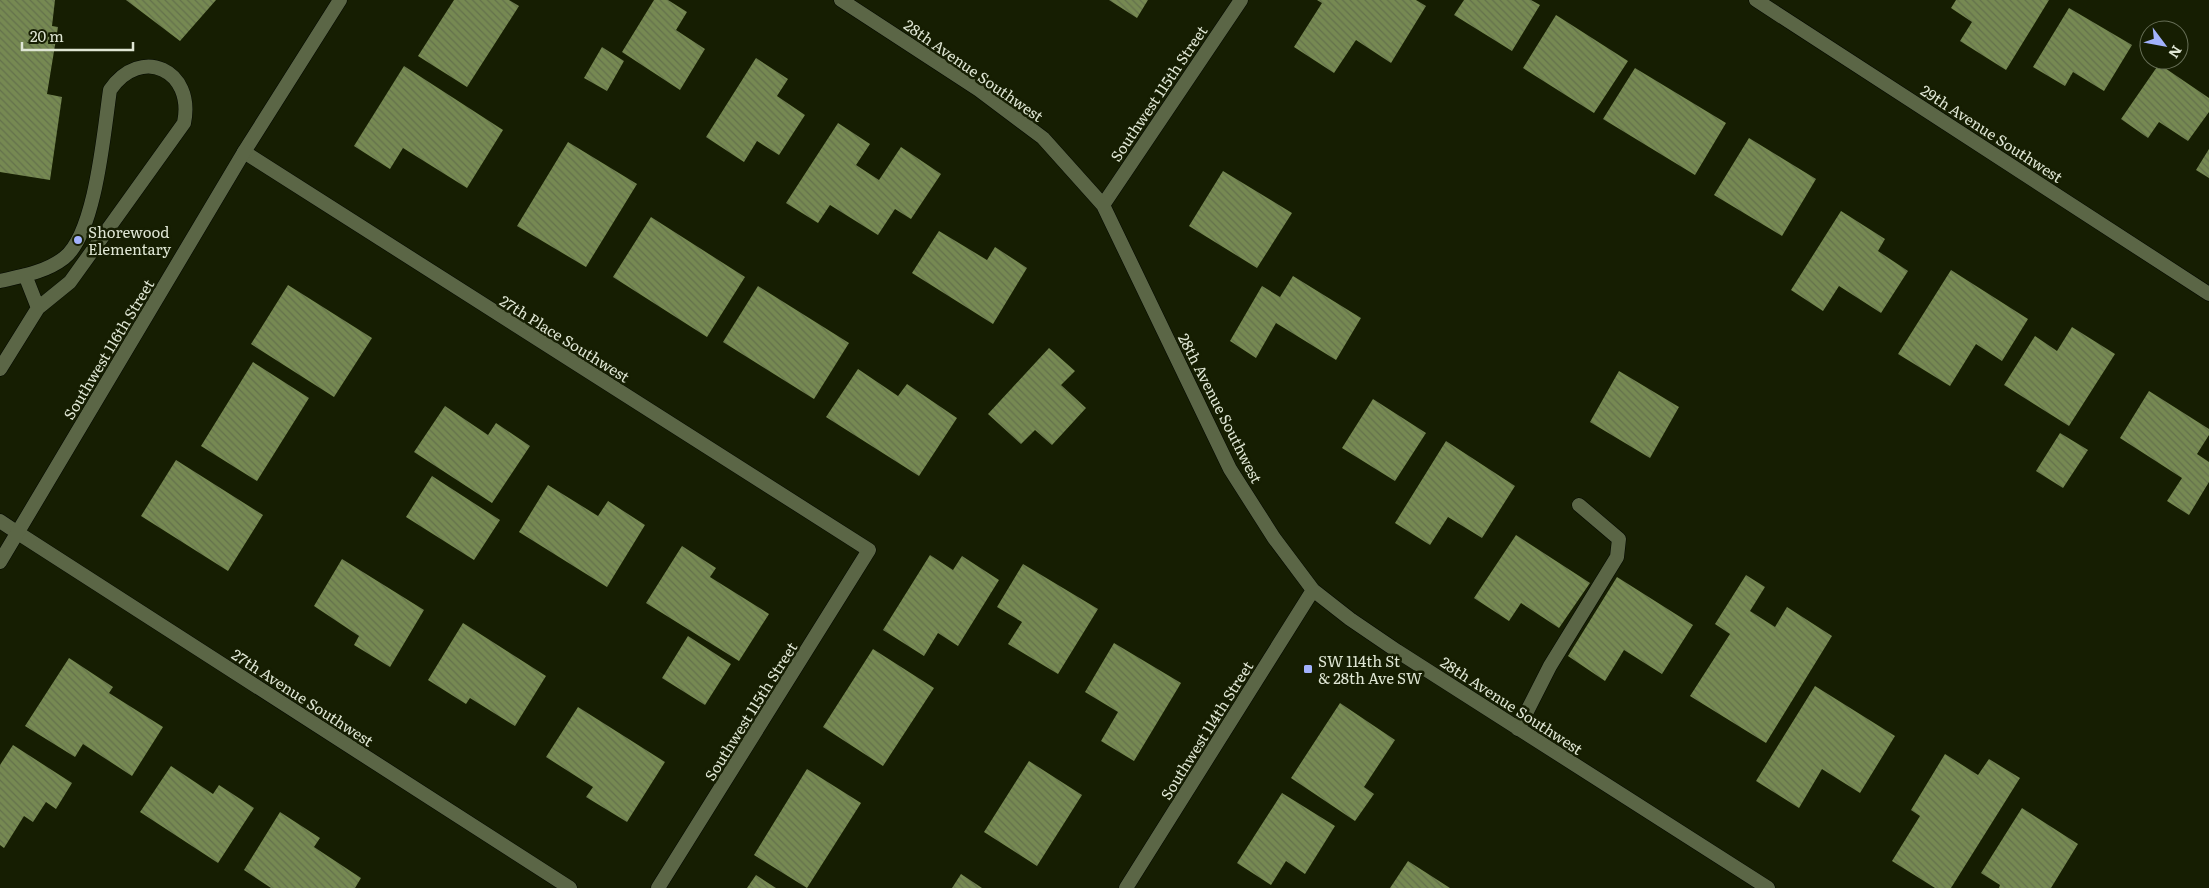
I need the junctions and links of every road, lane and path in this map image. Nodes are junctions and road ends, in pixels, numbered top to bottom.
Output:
1 (340, 0) edge
2 (841, 0) edge
3 (1241, 0) edge
4 (1756, 0) edge
5 (244, 152) junction
6 (1103, 205) junction
7 (25, 275) junction
8 (0, 281) edge
9 (2209, 294) edge
10 (38, 308) junction
11 (0, 369) edge
12 (1579, 505) dead end
13 (0, 522) edge
14 (18, 533) junction
15 (870, 550) joint
16 (0, 562) edge
17 (1313, 590) junction
18 (1518, 729) junction
19 (570, 888) edge
20 (658, 888) edge
21 (1126, 888) edge
22 (1768, 888) edge

1 - 5 street, Southwest 116th Street
2 - 6 street, 28th Avenue Southwest
3 - 6 street, Southwest 115th Street
4 - 9 street, 29th Avenue Southwest
5 - 14 street, Southwest 116th Street
5 - 15 street, 27th Place Southwest
6 - 17 street, 28th Avenue Southwest
7 - 8 street
7 - 10 street
7 - 10 street
10 - 11 street
12 - 18 street
13 - 14 street, 27th Avenue Southwest
14 - 16 street, Southwest 116th Street
14 - 19 street, 27th Avenue Southwest
15 - 20 street, Southwest 115th Street
17 - 18 street, 28th Avenue Southwest
17 - 21 street, Southwest 114th Street
18 - 22 street, 28th Avenue Southwest

